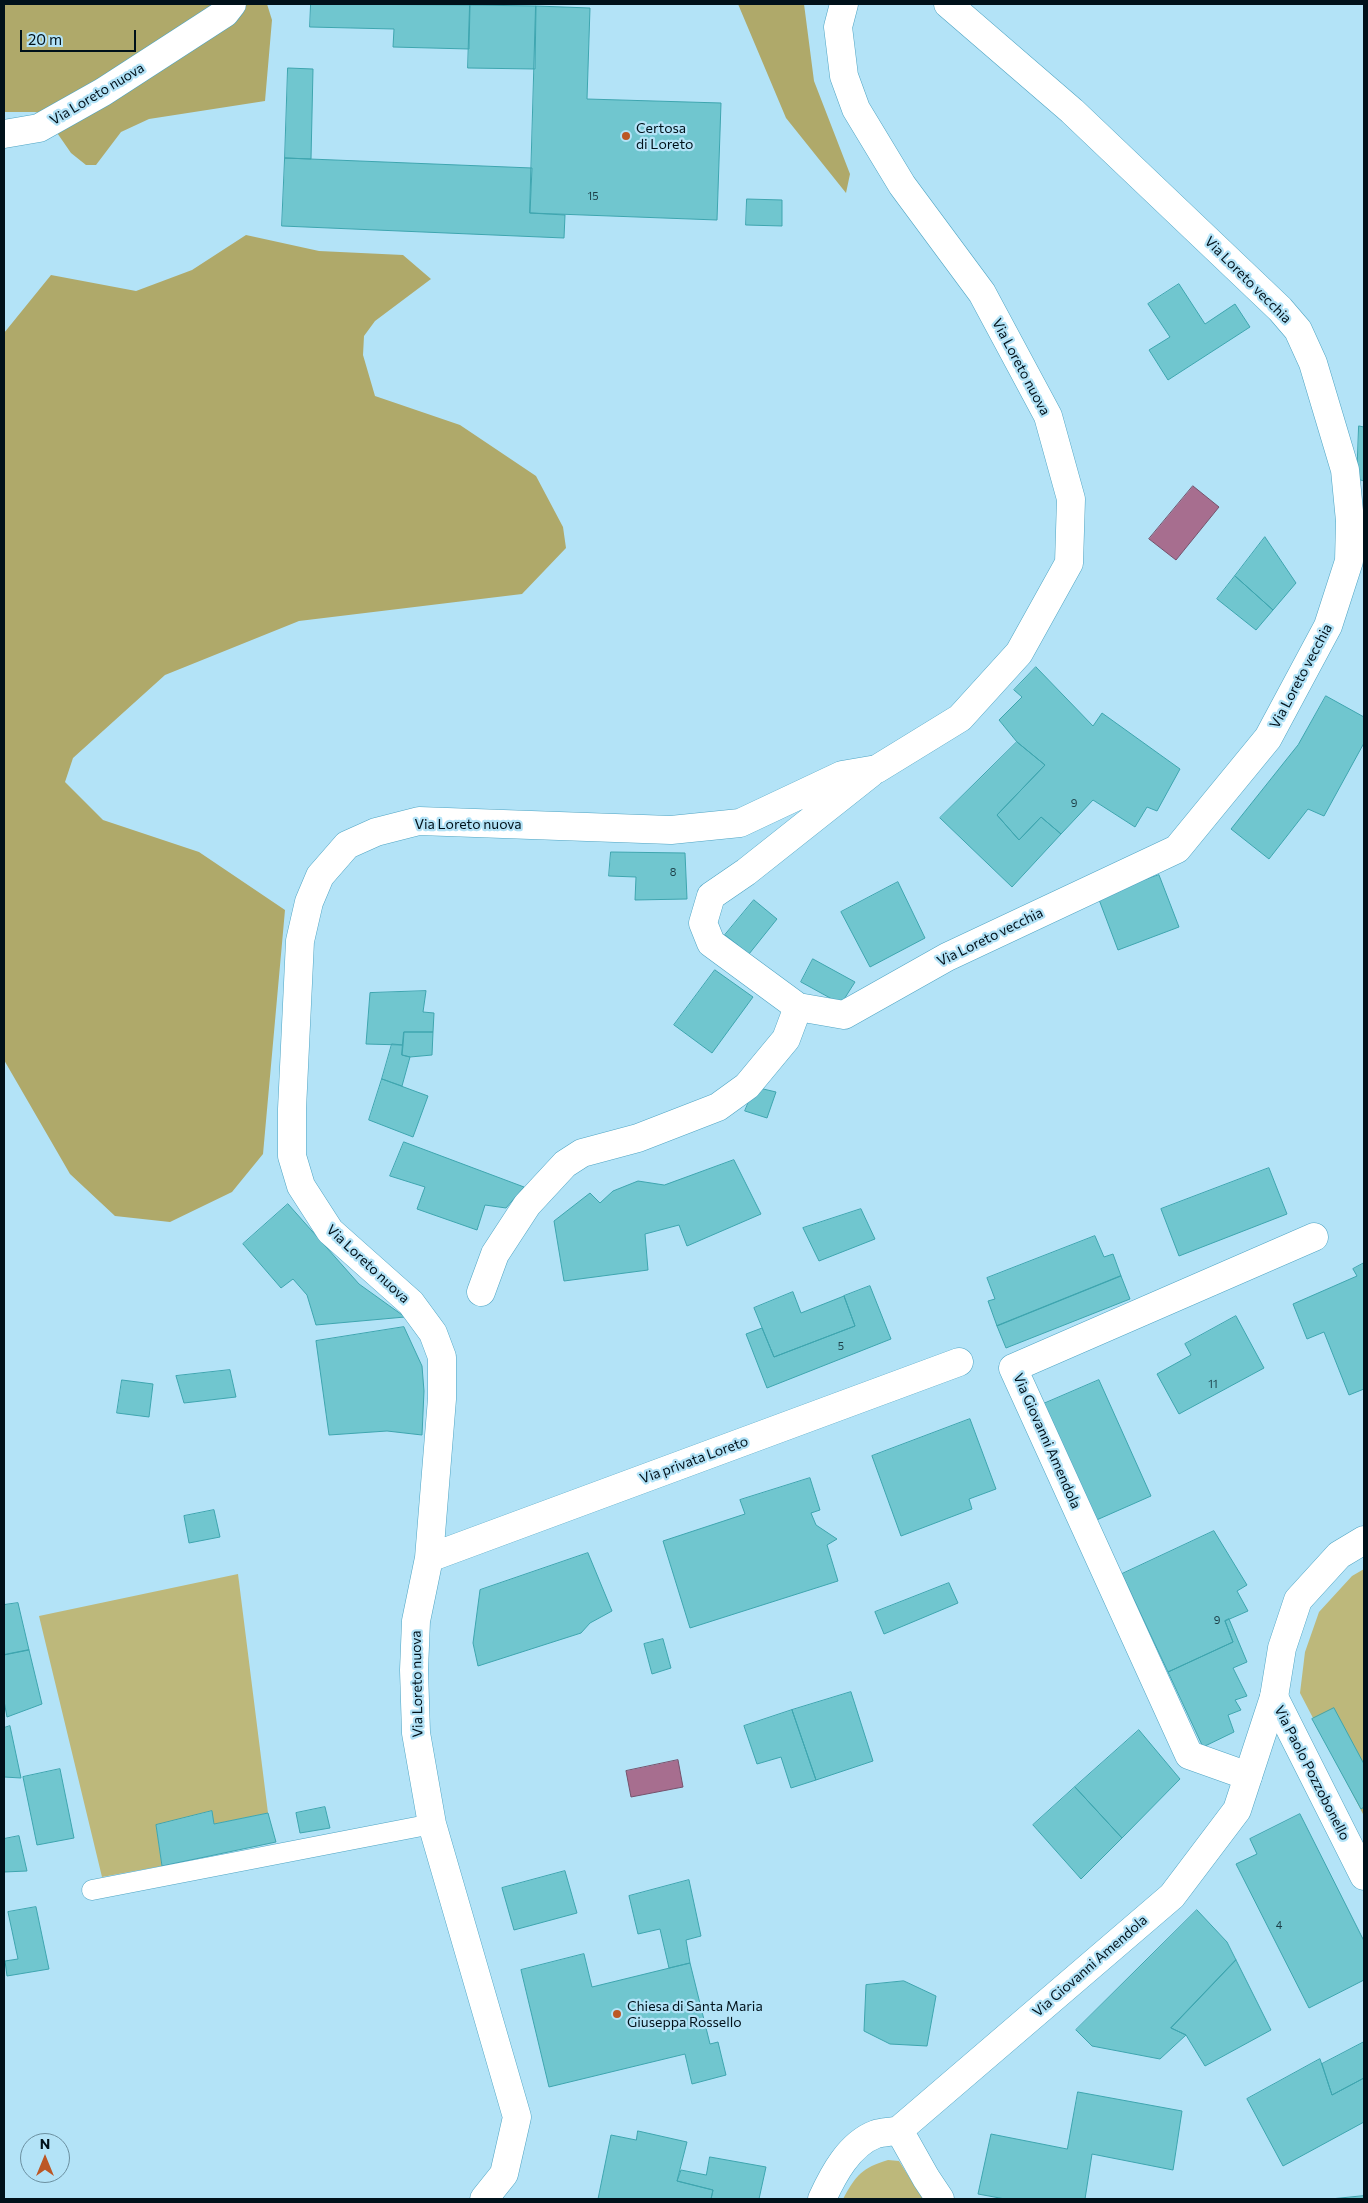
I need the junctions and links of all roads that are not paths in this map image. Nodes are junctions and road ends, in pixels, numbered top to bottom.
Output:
1 (232, 4) edge
2 (844, 4) edge
3 (948, 4) edge
4 (4, 134) edge
5 (877, 769) junction
6 (798, 1007) junction
7 (1314, 1237) dead end
8 (481, 1292) dead end
9 (959, 1362) dead end
10 (1364, 1540) edge
11 (428, 1558) junction
12 (1274, 1697) junction
13 (1248, 1776) junction
14 (432, 1824) junction
15 (1364, 1876) edge
16 (92, 1890) dead end
17 (899, 2130) junction
18 (484, 2199) edge
19 (822, 2199) edge
20 (940, 2199) edge

1 - 4 street, Via Loreto nuova
2 - 5 street, Via Loreto nuova
3 - 6 street, Via Loreto vecchia
5 - 6 street, Via Loreto vecchia
5 - 11 street, Via Loreto nuova
6 - 8 street
7 - 13 street, Via Giovanni Amendola
9 - 11 street, Via privata Loreto
10 - 12 street, Via Giovanni Amendola
11 - 14 street, Via Loreto nuova
12 - 13 street, Via Giovanni Amendola
12 - 15 street, Via Paolo Pozzobonello
13 - 17 street, Via Giovanni Amendola
14 - 16 lane
14 - 18 street, Via Loreto nuova
17 - 19 street
17 - 20 street

